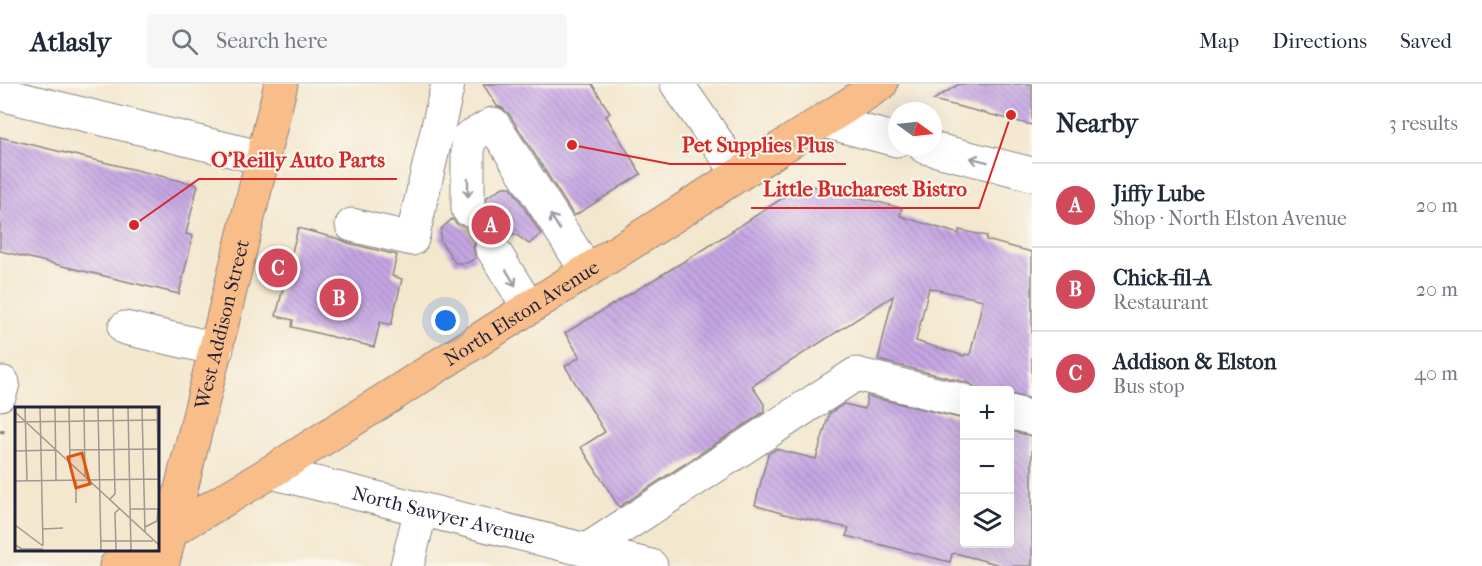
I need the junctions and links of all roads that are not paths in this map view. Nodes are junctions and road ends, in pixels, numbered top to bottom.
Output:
1 (281, 84) edge
2 (448, 84) edge
3 (677, 84) edge
4 (881, 84) edge
5 (0, 94) edge
6 (824, 121) junction
7 (888, 138) edge
8 (942, 151) edge
9 (263, 158) junction
10 (739, 174) junction
11 (1032, 174) edge
12 (468, 209) tunnel mouth
13 (352, 225) dead end
14 (492, 248) tunnel mouth
15 (587, 271) junction
16 (529, 308) junction
17 (125, 328) dead end
18 (217, 349) junction
19 (960, 400) edge
20 (1014, 413) edge
21 (1032, 418) edge
22 (271, 472) junction
23 (421, 509) junction
24 (164, 534) edge
25 (586, 550) junction
26 (138, 551) edge
27 (116, 566) edge
28 (162, 566) edge
29 (407, 566) edge
30 (651, 566) edge

1 - 9 main road, West Addison Street
2 - 13 street
3 - 10 street
4 - 6 main road, North Elston Avenue
5 - 9 street
6 - 7 street
6 - 10 main road, North Elston Avenue
11 -> 8 street
9 - 18 main road, West Addison Street
10 - 15 main road, North Elston Avenue
15 -> 12 street
14 -> 16 street
15 - 16 main road, North Elston Avenue
16 - 22 main road, North Elston Avenue
17 - 18 street
18 - 24 main road, West Addison Street
19 - 25 street
20 - 21 street
22 - 23 street, North Sawyer Avenue
22 - 24 main road, North Elston Avenue
23 - 25 street, North Sawyer Avenue
23 - 29 street
24 - 28 main road, West Addison Street
25 - 30 street, North Sawyer Avenue
26 - 27 main road

